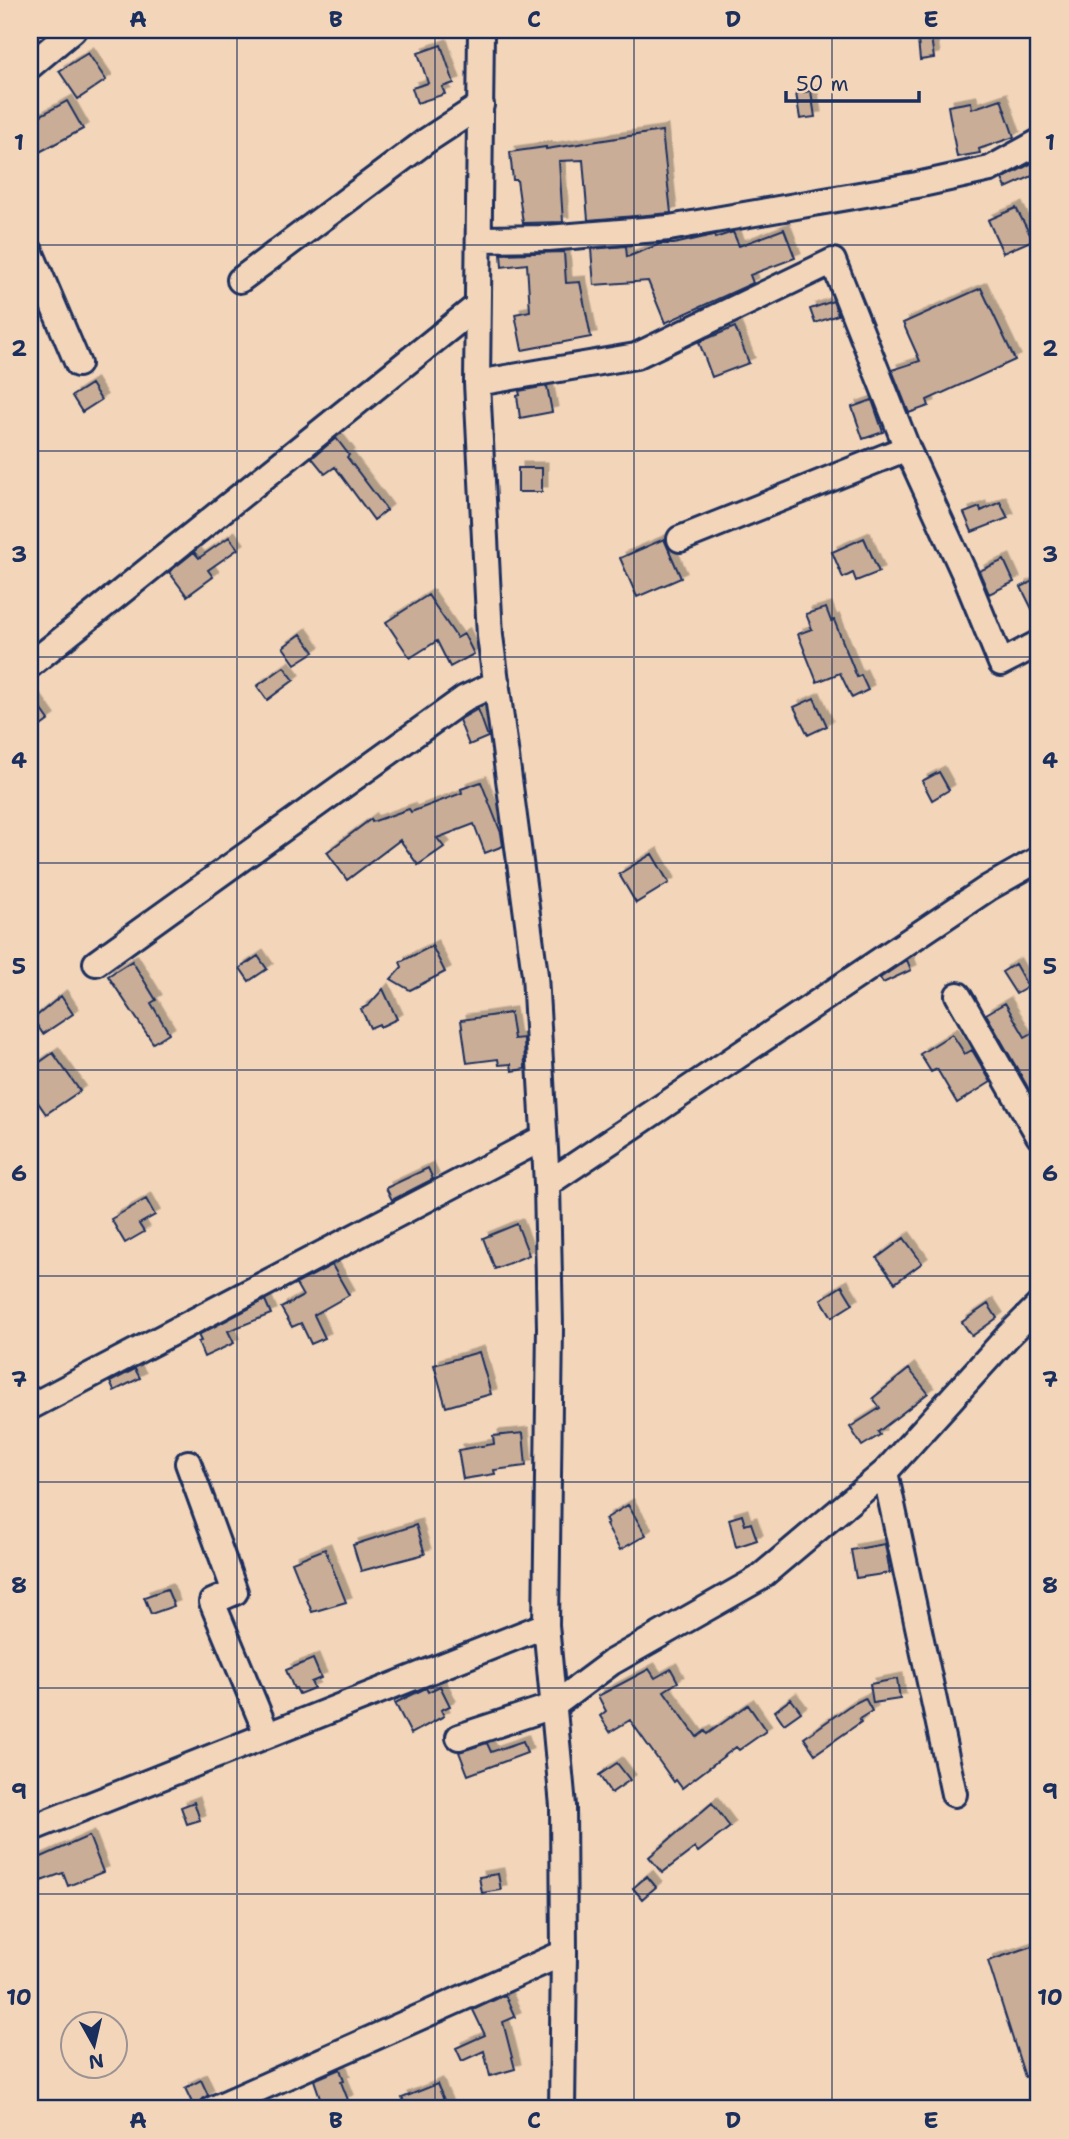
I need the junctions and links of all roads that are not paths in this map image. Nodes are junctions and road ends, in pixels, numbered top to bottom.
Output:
1 (73, 30) edge
2 (481, 30) edge
3 (30, 66) edge
4 (481, 104) junction
5 (1039, 142) edge
6 (480, 239) junction
7 (30, 251) edge
8 (240, 280) dead end
9 (477, 306) junction
10 (78, 363) dead end
11 (477, 383) junction
12 (907, 448) junction
13 (680, 539) dead end
14 (1039, 643) edge
15 (30, 665) edge
16 (496, 683) junction
17 (1039, 859) edge
18 (96, 963) dead end
19 (958, 995) dead end
20 (1039, 1136) edge
21 (543, 1138) junction
22 (547, 1184) junction
23 (1039, 1305) edge
24 (30, 1406) edge
25 (188, 1463) dead end
26 (885, 1472) junction
27 (546, 1625) junction
28 (553, 1706) junction
29 (267, 1734) junction
30 (459, 1737) dead end
31 (954, 1794) dead end
32 (30, 1829) edge
33 (564, 1953) junction
34 (213, 2109) edge
35 (562, 2109) edge

1 - 3 street
2 - 4 street
4 - 6 street
4 - 8 street
5 - 6 street
6 - 9 street
7 - 10 street
9 - 11 street
9 - 15 street
11 - 12 street
11 - 16 street
12 - 13 street
12 - 14 street
16 - 18 street
16 - 21 street
17 - 22 street
19 - 20 street
21 - 22 street
21 - 24 street
22 - 27 street
23 - 26 street
25 - 29 street
26 - 28 street
26 - 31 street
27 - 28 street
27 - 29 street
28 - 30 street
28 - 33 street
29 - 32 street
33 - 34 street
33 - 35 street

